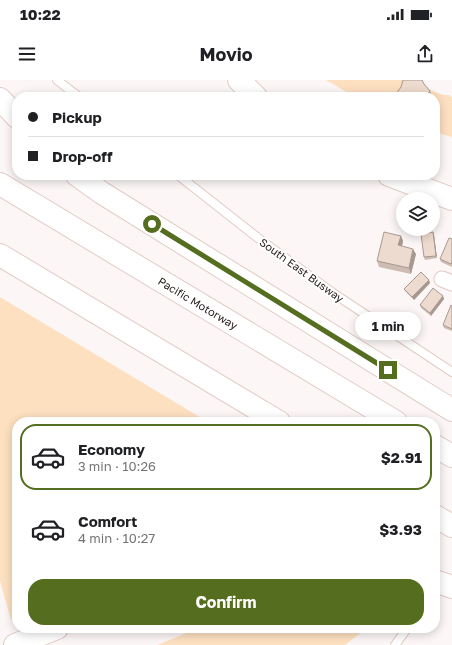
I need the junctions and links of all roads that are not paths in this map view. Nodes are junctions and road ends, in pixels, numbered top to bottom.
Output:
1 (57, 80) edge
2 (239, 80) edge
3 (73, 92) edge
4 (251, 92) edge
5 (0, 99) edge
6 (12, 112) edge
7 (84, 180) edge
8 (184, 180) edge
9 (402, 180) edge
10 (0, 184) edge
11 (452, 199) edge
12 (0, 255) edge
13 (452, 372) edge
14 (452, 410) edge
15 (271, 417) edge
16 (388, 417) edge
17 (440, 449) edge
18 (452, 456) edge
19 (440, 519) edge
20 (452, 526) edge
21 (440, 583) edge
22 (452, 587) edge
23 (45, 633) edge
24 (404, 633) edge
25 (15, 645) edge
26 (395, 645) edge

1 - 3 lane
2 - 4 main road
5 - 6 main road
7 - 14 main road
8 - 13 lane, South East Busway
9 - 11 main road
10 - 16 main road, Pacific Motorway
12 - 15 main road
17 - 18 main road
19 - 20 main road
21 - 22 main road
23 - 25 main road
24 - 26 lane

